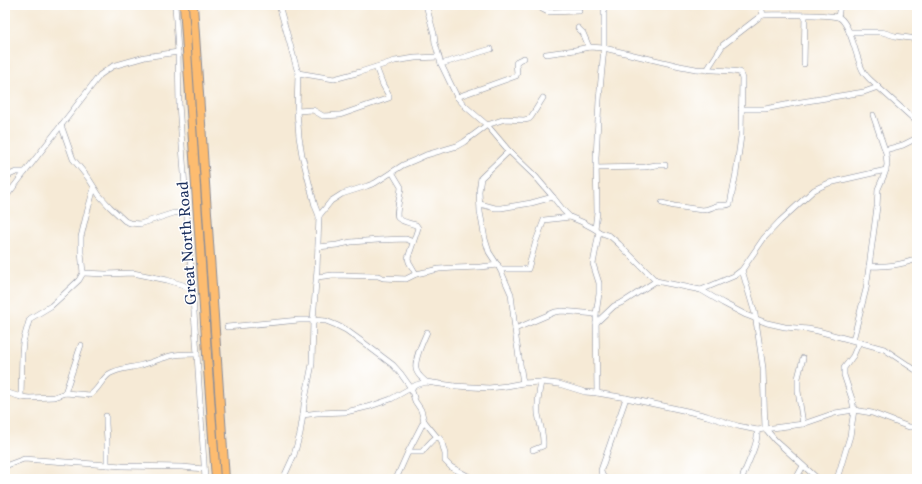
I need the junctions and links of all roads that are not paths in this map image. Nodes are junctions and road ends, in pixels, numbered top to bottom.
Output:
1 (175, 5) edge
2 (184, 5) edge
3 (193, 5) edge
4 (279, 5) edge
5 (426, 5) edge
6 (539, 5) edge
7 (604, 5) edge
8 (761, 5) edge
9 (840, 5) edge
10 (579, 11) dead end
11 (763, 15) junction
12 (805, 15) junction
13 (838, 17) junction
14 (578, 28) dead end
15 (849, 32) junction
16 (917, 39) edge
17 (589, 47) junction
18 (604, 48) junction
19 (491, 49) dead end
20 (178, 52) junction
21 (546, 54) dead end
22 (439, 57) junction
23 (524, 58) dead end
24 (441, 64) junction
25 (804, 64) dead end
26 (376, 67) junction
27 (707, 70) junction
28 (298, 73) junction
29 (878, 87) junction
30 (457, 97) junction
31 (543, 98) dead end
32 (741, 109) junction
33 (296, 111) junction
34 (873, 115) dead end
35 (917, 122) edge
36 (61, 125) junction
37 (487, 125) junction
38 (917, 138) edge
39 (885, 150) junction
40 (509, 151) junction
41 (665, 165) dead end
42 (596, 168) junction
43 (886, 170) junction
44 (25, 172) junction
45 (392, 172) junction
46 (5, 177) edge
47 (94, 188) junction
48 (553, 197) junction
49 (5, 198) edge
50 (662, 203) dead end
51 (480, 204) junction
52 (187, 213) junction
53 (319, 216) junction
54 (570, 217) junction
55 (597, 230) junction
56 (413, 242) junction
57 (318, 247) junction
58 (917, 259) edge
59 (869, 266) junction
60 (499, 267) junction
61 (742, 270) junction
62 (83, 273) junction
63 (416, 274) junction
64 (317, 276) junction
65 (656, 281) junction
66 (192, 290) junction
67 (701, 290) junction
68 (596, 314) junction
69 (756, 319) junction
70 (313, 320) junction
71 (596, 323) junction
72 (227, 327) dead end
73 (515, 329) junction
74 (427, 332) dead end
75 (853, 340) junction
76 (859, 342) junction
77 (81, 345) dead end
78 (197, 354) junction
79 (803, 358) dead end
80 (208, 369) junction
81 (198, 370) junction
82 (917, 371) edge
83 (426, 382) junction
84 (541, 382) junction
85 (523, 383) junction
86 (411, 388) junction
87 (5, 392) edge
88 (65, 393) junction
89 (597, 393) junction
90 (21, 397) junction
91 (626, 398) junction
92 (854, 410) junction
93 (304, 415) junction
94 (106, 416) dead end
95 (424, 421) junction
96 (802, 424) junction
97 (765, 428) junction
98 (917, 428) edge
99 (757, 430) junction
100 (437, 437) junction
101 (533, 450) dead end
102 (408, 452) junction
103 (107, 465) junction
104 (5, 466) edge
105 (803, 466) junction
106 (204, 470) junction
107 (205, 479) edge
108 (216, 479) edge
109 (225, 479) edge
110 (283, 479) edge
111 (396, 479) edge
112 (473, 479) edge
113 (606, 479) edge
114 (742, 479) edge
115 (796, 479) edge
116 (818, 479) edge
117 (837, 479) edge

1 - 20 street
2 - 80 main road, Great North Road
3 - 109 main road, Great North Road
4 - 28 street
5 - 22 street
6 - 10 street
7 - 18 street
8 - 11 street
9 - 13 street
11 - 12 street
11 - 27 street
12 - 13 street
12 - 25 street
13 - 15 street
14 - 17 street
15 - 16 street
15 - 29 street
17 - 18 street
17 - 21 street
18 - 27 street
18 - 42 street
19 - 24 street
20 - 36 street
20 - 52 street
22 - 24 street
22 - 26 street
23 - 30 street
24 - 30 street
26 - 28 street
26 - 33 street
27 - 32 street
28 - 33 street
29 - 32 street
29 - 35 street
30 - 37 street
31 - 37 street
32 - 50 street
33 - 53 street
34 - 39 street
36 - 44 street
36 - 47 street
37 - 40 street
37 - 45 street
38 - 39 street
39 - 43 street
40 - 48 street
40 - 51 street
41 - 42 street
42 - 55 street
43 - 59 street
43 - 61 street
44 - 46 street
44 - 49 street
45 - 53 street
45 - 56 street
47 - 52 street
47 - 62 street
48 - 51 street
48 - 54 street
51 - 60 street
52 - 66 street
53 - 57 street
54 - 55 street
54 - 60 street
55 - 65 street
55 - 68 street
56 - 57 street
56 - 63 street
57 - 64 street
58 - 59 street
59 - 75 street
60 - 63 street
60 - 73 street
61 - 67 street
61 - 69 street
62 - 66 street
62 - 90 street
63 - 64 street
64 - 70 street
65 - 67 street
65 - 71 street
66 - 78 street
67 - 69 street
68 - 71 street
68 - 73 street
69 - 75 street
69 - 97 street
70 - 72 street
70 - 86 street
70 - 93 street
71 - 89 street
73 - 85 street
74 - 83 street
75 - 76 street
76 - 82 street
76 - 92 street
77 - 88 street
78 - 81 street
78 - 88 street
79 - 96 street
80 - 81 street
80 - 108 main road, Great North Road
81 - 106 street
83 - 85 street
83 - 86 street
84 - 85 street
84 - 89 street
84 - 101 street
86 - 93 street
86 - 95 street
87 - 90 street
88 - 90 street
89 - 91 street
91 - 99 street
91 - 113 street
92 - 96 street
92 - 98 street
92 - 117 street
93 - 110 street
94 - 103 street
95 - 100 street
95 - 102 street
96 - 97 street
97 - 99 street
97 - 105 street
99 - 114 street
100 - 102 street
100 - 112 street
102 - 111 street
103 - 104 street
103 - 106 street
105 - 115 street
105 - 116 street
106 - 107 street

